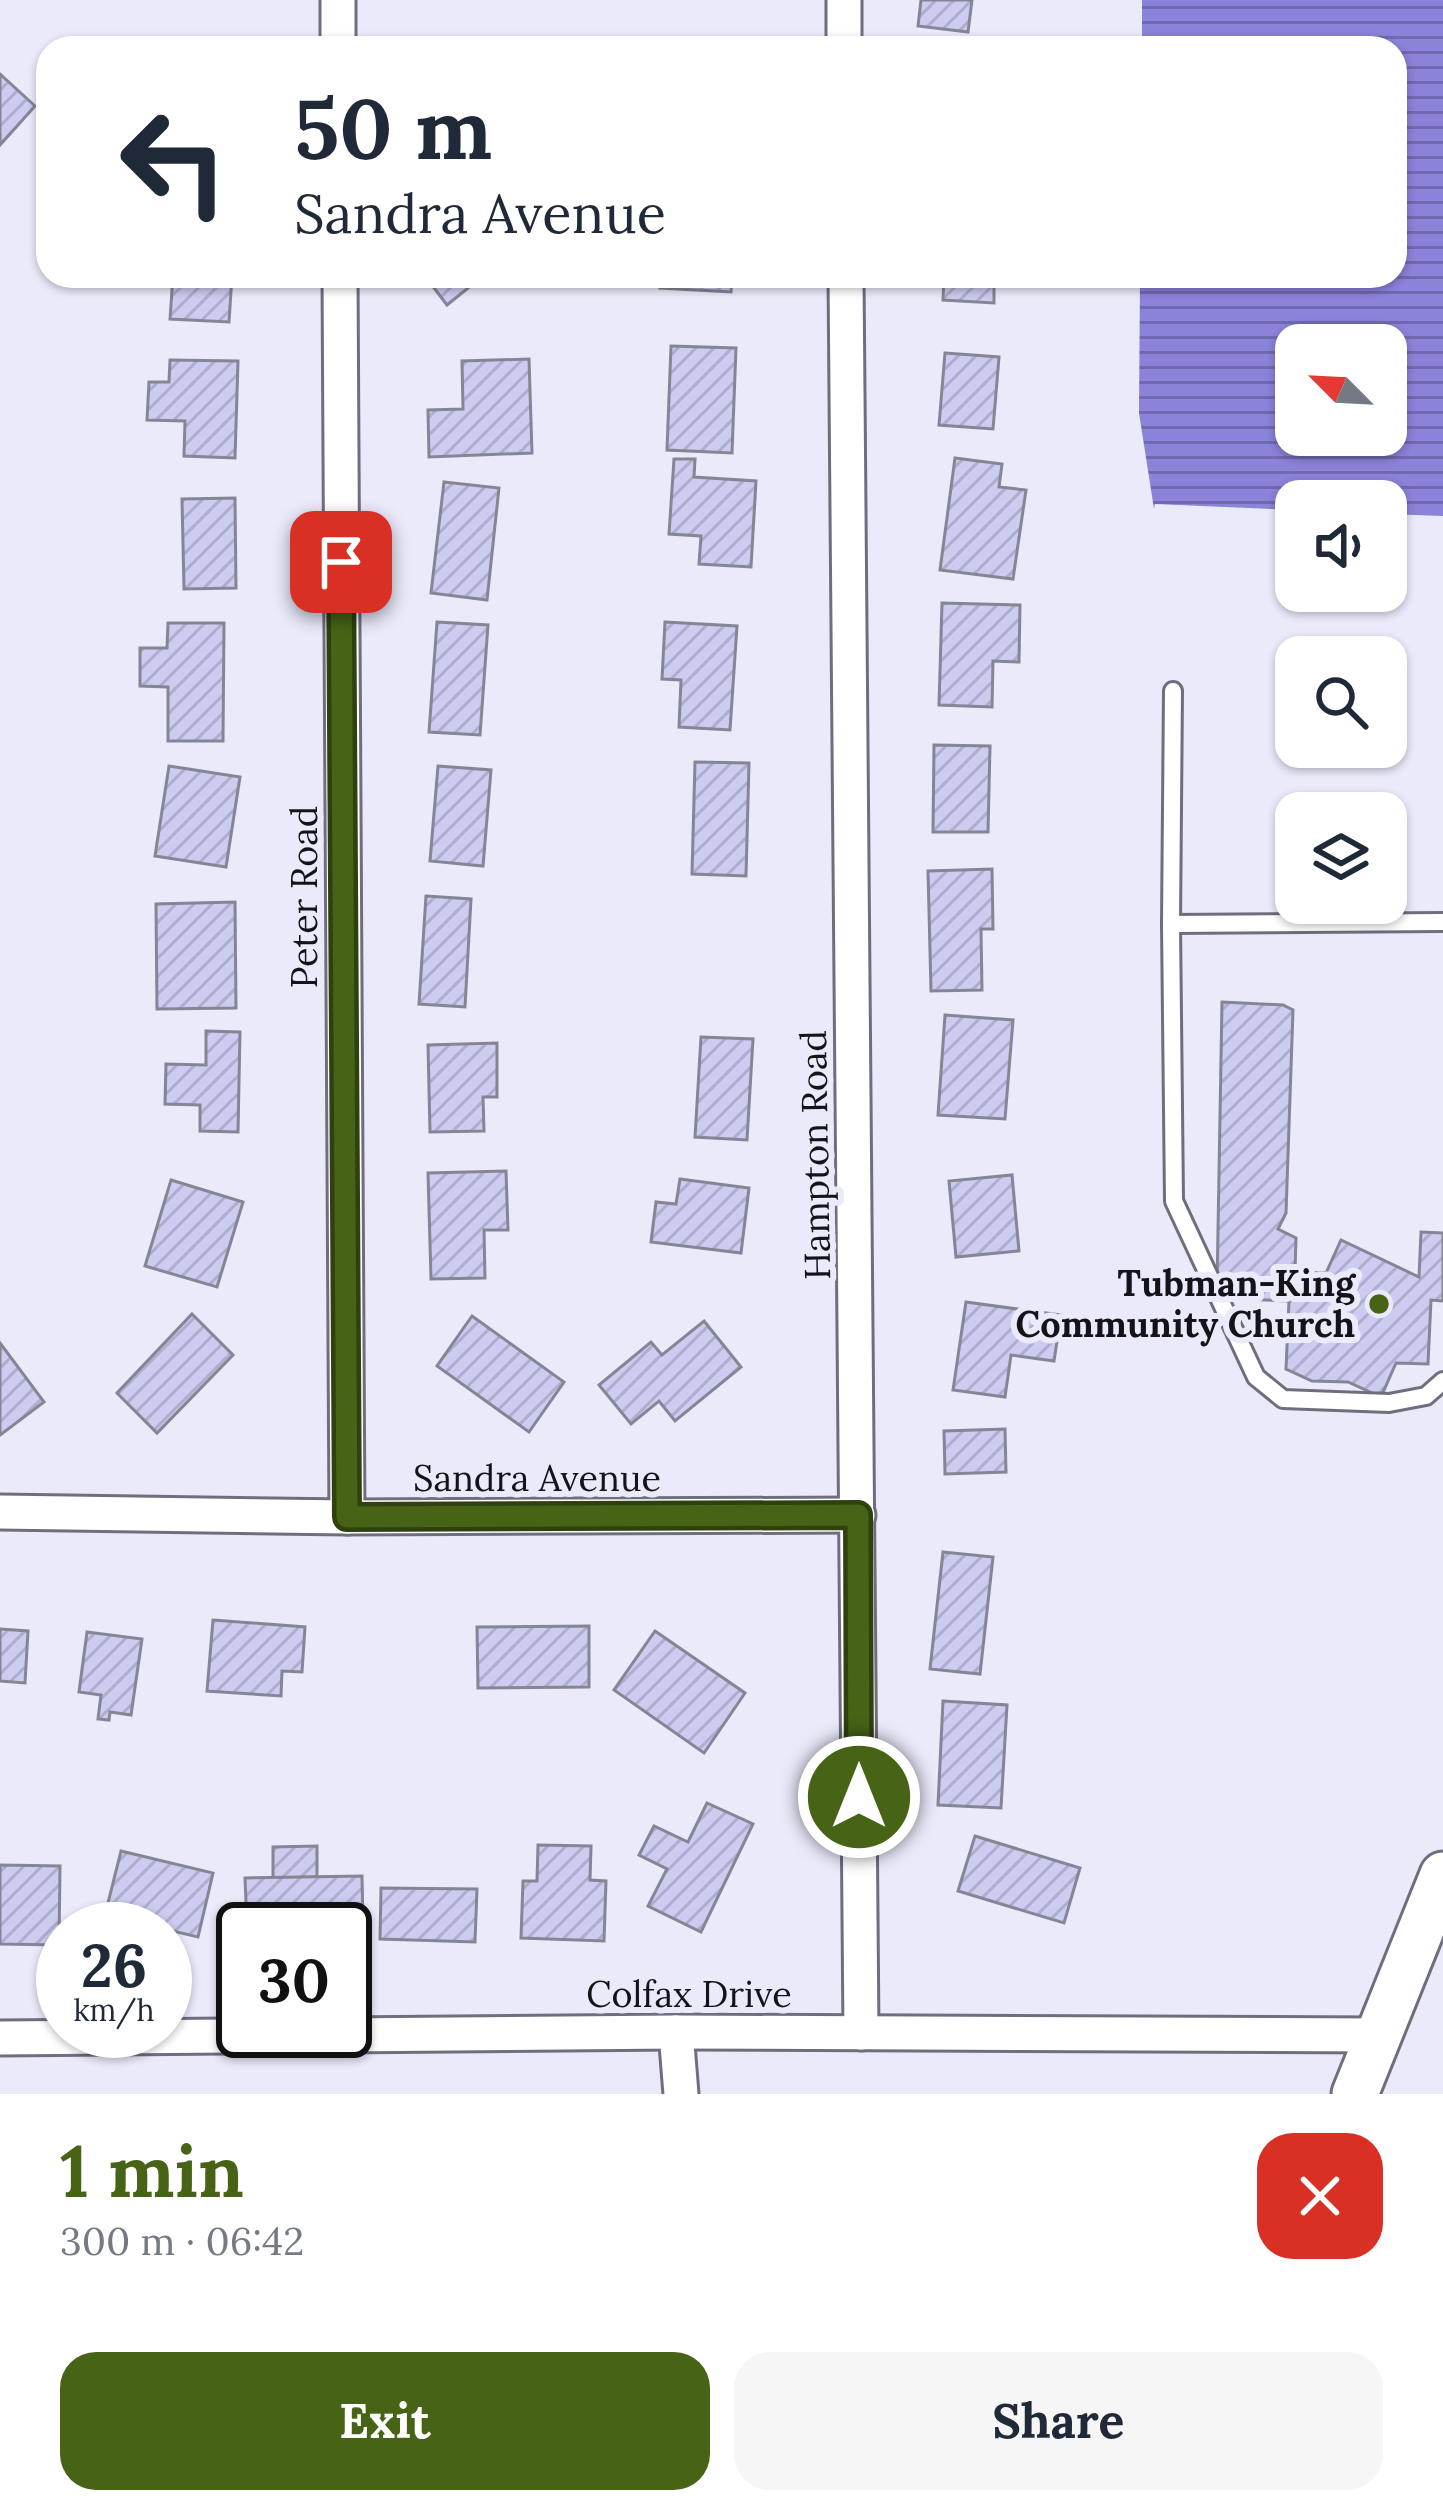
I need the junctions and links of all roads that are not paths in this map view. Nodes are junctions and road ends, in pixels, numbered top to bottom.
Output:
1 (338, 0) edge
2 (844, 0) edge
3 (338, 36) edge
4 (844, 36) edge
5 (340, 288) edge
6 (846, 288) edge
7 (1173, 691) dead end
8 (1443, 922) edge
9 (1172, 924) junction
10 (1443, 1381) edge
11 (0, 1512) edge
12 (858, 1515) junction
13 (347, 1517) junction
14 (1443, 1875) edge
15 (676, 2032) junction
16 (861, 2033) junction
17 (1378, 2035) junction
18 (0, 2038) edge
19 (681, 2094) edge
20 (1355, 2094) edge

1 - 3 street
2 - 4 street
5 - 13 street, Peter Road
6 - 12 street, Hampton Road
7 - 9 lane
8 - 9 lane
9 - 10 lane
11 - 13 street, Sandra Avenue
12 - 13 street, Sandra Avenue
12 - 16 street, Hampton Road
14 - 17 main road
15 - 16 street, Colfax Drive
15 - 18 street, Colfax Drive
15 - 19 street
16 - 17 street, Colfax Drive
17 - 20 main road

